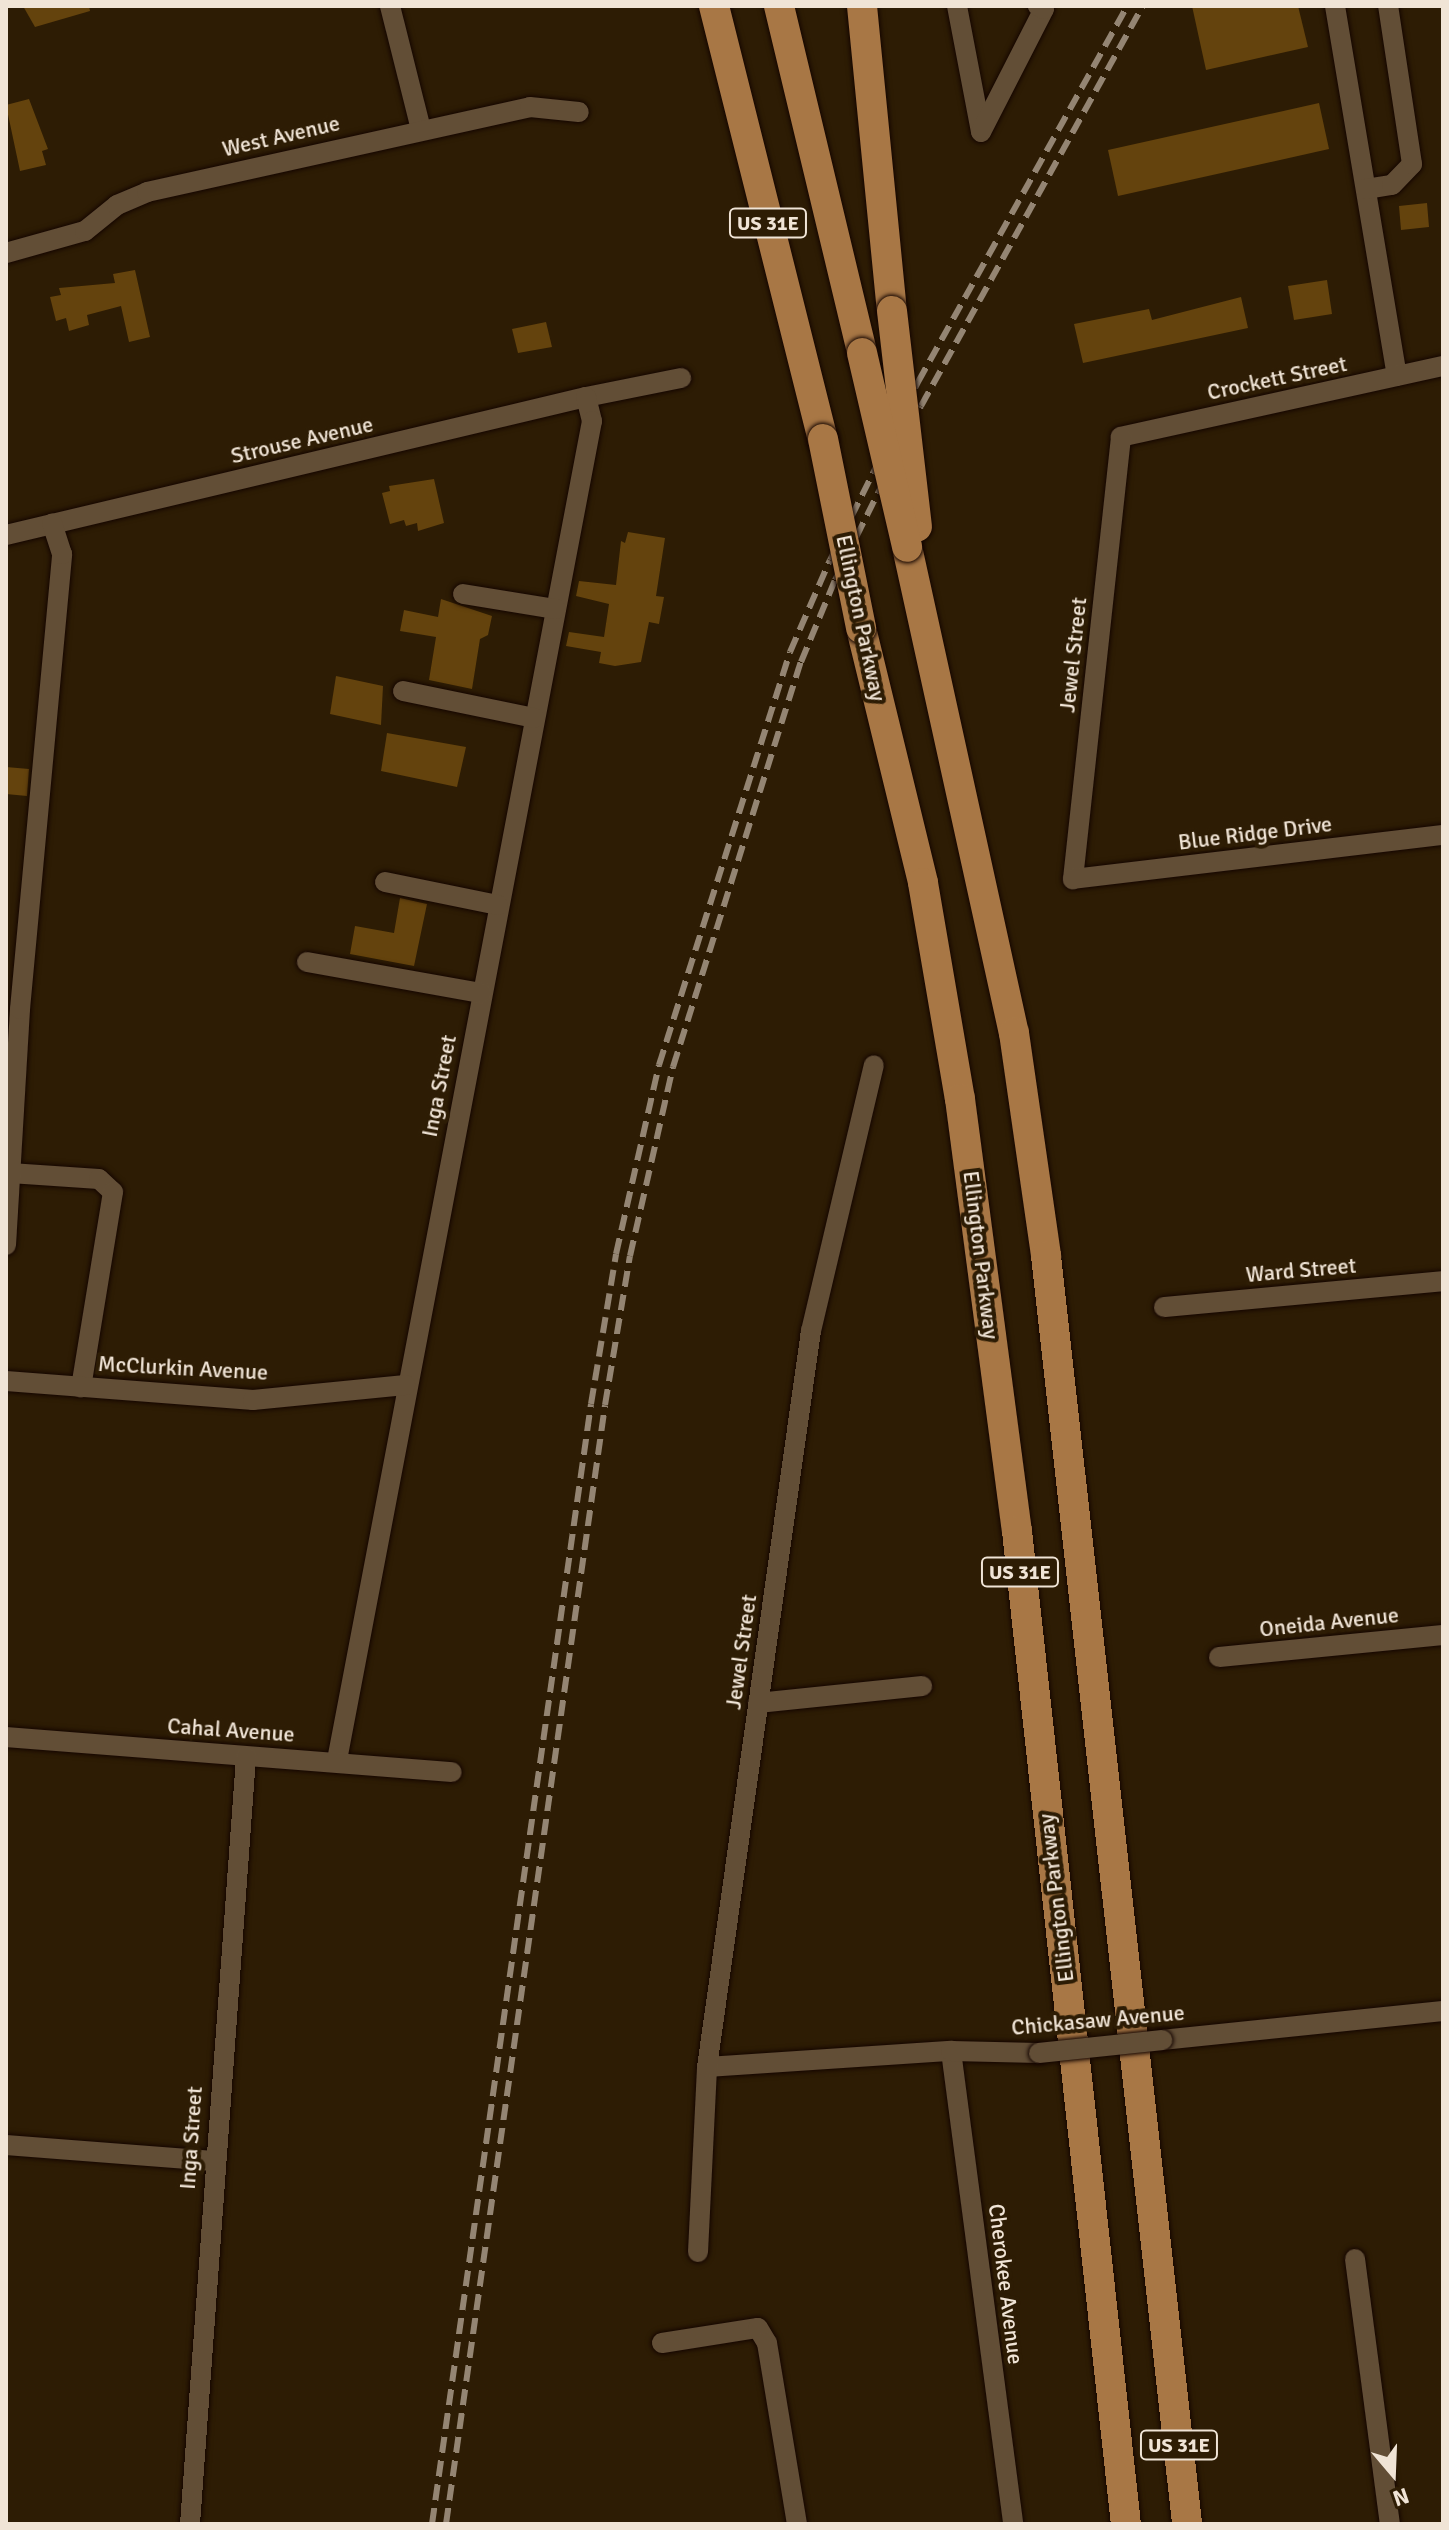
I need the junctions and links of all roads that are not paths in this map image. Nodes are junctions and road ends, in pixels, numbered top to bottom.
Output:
1 (390, 6) edge
2 (714, 6) edge
3 (779, 6) edge
4 (862, 6) edge
5 (957, 6) edge
6 (1038, 6) edge
7 (1335, 6) edge
8 (1388, 6) edge
9 (579, 112) dead end
10 (421, 129) junction
11 (1366, 189) junction
12 (6, 253) edge
13 (1443, 366) edge
14 (1397, 376) junction
15 (681, 378) dead end
16 (586, 397) junction
17 (1121, 437) joint
18 (52, 524) junction
19 (6, 535) edge
20 (912, 537) junction
21 (463, 594) dead end
22 (556, 609) junction
23 (403, 691) dead end
24 (534, 718) junction
25 (1443, 835) edge
26 (1073, 879) joint
27 (385, 882) dead end
28 (498, 905) junction
29 (307, 962) dead end
30 (481, 993) junction
31 (874, 1065) dead end
32 (10, 1173) junction
33 (6, 1245) edge
34 (1443, 1281) edge
35 (1164, 1307) dead end
36 (6, 1381) edge
37 (405, 1385) junction
38 (81, 1387) junction
39 (1443, 1635) edge
40 (1219, 1657) dead end
41 (922, 1686) dead end
42 (758, 1703) junction
43 (6, 1737) edge
44 (246, 1757) junction
45 (337, 1760) junction
46 (452, 1772) dead end
47 (1443, 2011) edge
48 (951, 2051) junction
49 (707, 2067) junction
50 (6, 2145) edge
51 (213, 2161) junction
52 (698, 2252) dead end
53 (1355, 2259) dead end
54 (662, 2343) dead end
55 (190, 2524) edge
56 (797, 2524) edge
57 (1013, 2524) edge
58 (1126, 2524) edge
59 (1187, 2524) edge
60 (1390, 2524) edge

1 - 10 street
2 - 58 highway, Ellington Parkway / US 31E, bridge
3 - 20 highway, US 31E, bridge
4 - 20 highway, bridge
5 - 6 street
7 - 11 street
8 - 11 street
9 - 10 street, West Avenue
10 - 12 street, West Avenue
11 - 14 street
13 - 14 street, Crockett Street
14 - 17 street, Crockett Street
15 - 16 street, Strouse Avenue
16 - 18 street, Strouse Avenue
16 - 22 street, Inga Street
17 - 26 street, Jewel Street
18 - 19 street, Strouse Avenue
18 - 32 street
20 - 59 highway, US 31E
21 - 22 street
22 - 24 street, Inga Street
23 - 24 street
24 - 28 street, Inga Street
25 - 26 street, Blue Ridge Drive
27 - 28 street
28 - 30 street, Inga Street
29 - 30 street
30 - 37 street, Inga Street
31 - 42 street, Jewel Street
32 - 33 street
32 - 38 street
34 - 35 street, Ward Street
36 - 38 street, McClurkin Avenue
37 - 38 street, McClurkin Avenue
37 - 45 street, Inga Street
39 - 40 street, Oneida Avenue
41 - 42 street
42 - 49 street, Jewel Street
43 - 44 street, Cahal Avenue
44 - 45 street, Cahal Avenue
44 - 51 street, Inga Street
45 - 46 street, Cahal Avenue
47 - 48 street, Chickasaw Avenue, bridge
48 - 49 street, Chickasaw Avenue
48 - 57 street, Cherokee Avenue
49 - 52 street, Jewel Street
50 - 51 street
51 - 55 street, Inga Street
53 - 60 street
54 - 56 street

